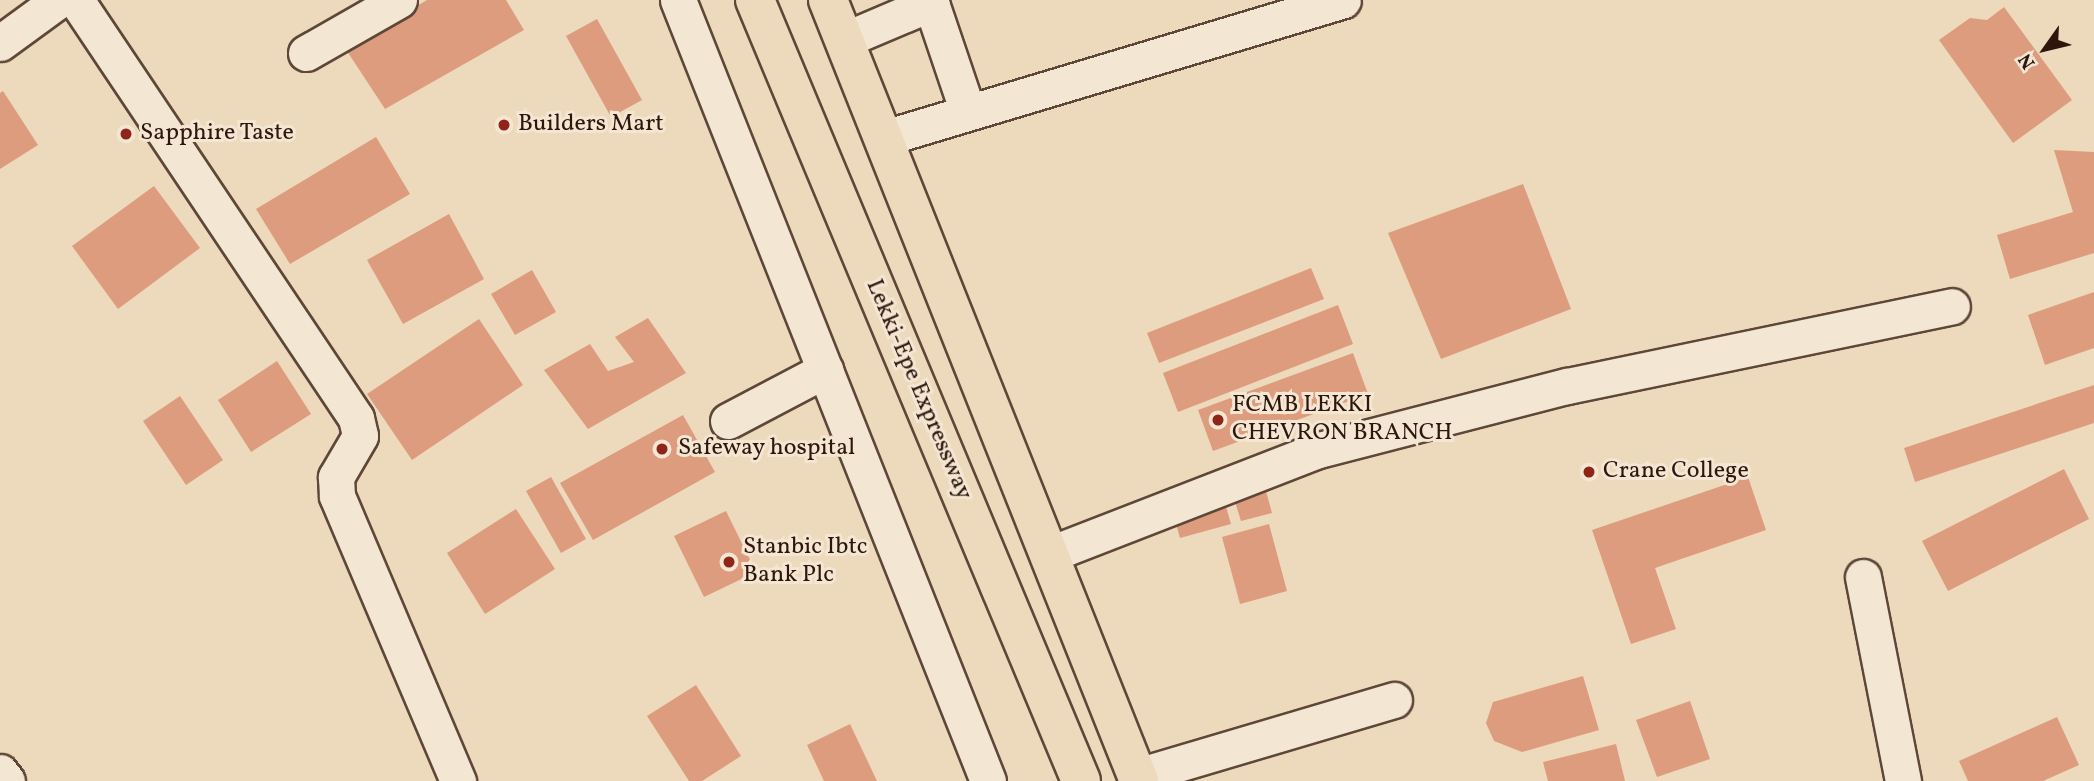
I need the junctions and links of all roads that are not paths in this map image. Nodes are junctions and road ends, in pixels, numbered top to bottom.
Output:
1 (59, 0) edge
2 (76, 0) edge
3 (399, 0) edge
4 (678, 0) edge
5 (755, 0) edge
6 (828, 0) edge
7 (1343, 0) edge
8 (930, 2) edge
9 (844, 40) junction
10 (0, 43) edge
11 (306, 53) dead end
12 (968, 112) junction
13 (884, 138) junction
14 (1952, 306) dead end
15 (825, 370) junction
16 (727, 421) dead end
17 (1050, 554) junction
18 (1863, 577) dead end
19 (1394, 700) dead end
20 (1198, 771) edge
21 (0, 772) edge
22 (1138, 779) edge
23 (7, 781) edge
24 (458, 781) edge
25 (988, 781) edge
26 (1081, 781) edge
27 (1903, 781) edge

1 - 10 street
2 - 24 street
3 - 11 street
4 - 15 street
5 - 26 highway, Lekki-Epe Expressway
6 - 9 highway
7 - 12 street
8 - 9 street
8 - 12 street
9 - 13 highway
12 - 13 street
13 - 17 highway
14 - 17 street
15 - 16 street
15 - 25 street
17 - 22 highway
18 - 27 street
19 - 20 street
20 - 22 street
21 - 23 street

